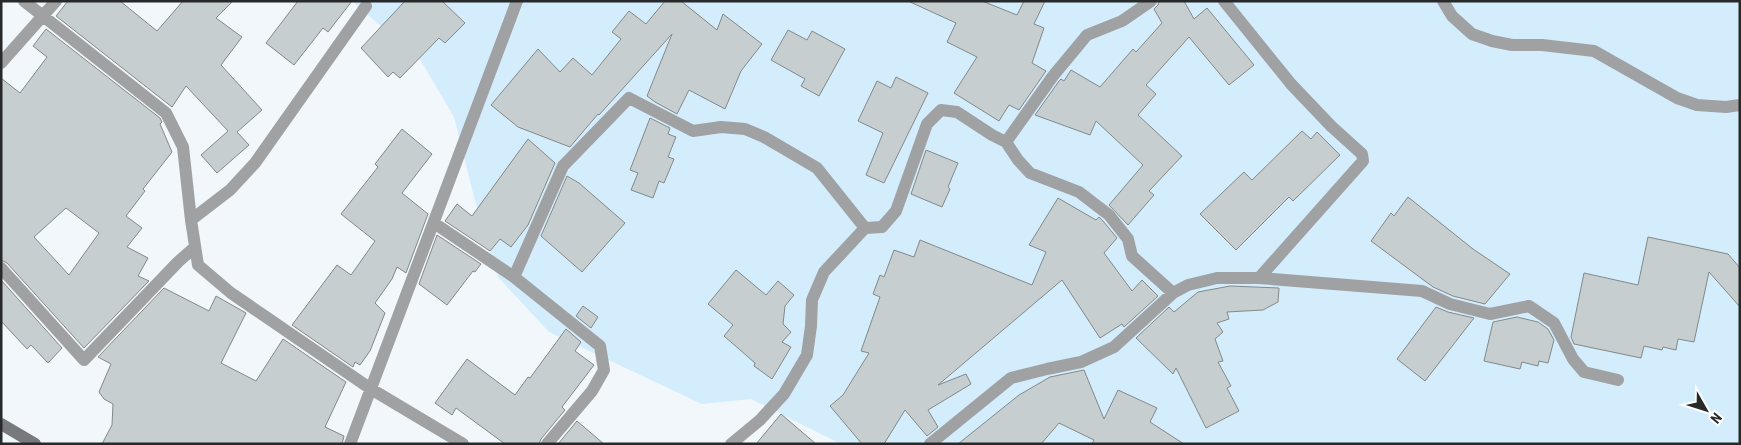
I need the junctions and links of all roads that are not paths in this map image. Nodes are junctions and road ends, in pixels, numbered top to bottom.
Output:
1 (24, 1) edge
2 (56, 1) edge
3 (516, 1) edge
4 (1151, 1) edge
5 (1224, 1) edge
6 (1443, 1) edge
7 (366, 6) dead end
8 (42, 16) junction
9 (1, 63) edge
10 (1740, 105) edge
11 (1006, 142) junction
12 (191, 220) junction
13 (434, 223) junction
14 (865, 228) junction
15 (196, 247) junction
16 (1, 268) edge
17 (514, 277) junction
18 (1259, 278) junction
19 (1173, 294) junction
20 (1618, 380) dead end
21 (371, 389) junction
22 (1, 424) edge
23 (35, 444) edge
24 (350, 444) edge
25 (463, 444) edge
26 (547, 444) edge
27 (731, 444) edge
28 (930, 444) edge

1 - 8 street
2 - 8 street
3 - 13 street
4 - 11 street
5 - 18 street
6 - 10 street
7 - 12 street
8 - 9 street
8 - 12 street
11 - 14 street
11 - 19 street
12 - 15 street
13 - 17 street
13 - 21 street
14 - 17 street
14 - 27 street
15 - 16 street
15 - 21 street
17 - 26 street
18 - 19 street
18 - 20 street
19 - 28 street
21 - 24 street
21 - 25 street
22 - 23 main road

